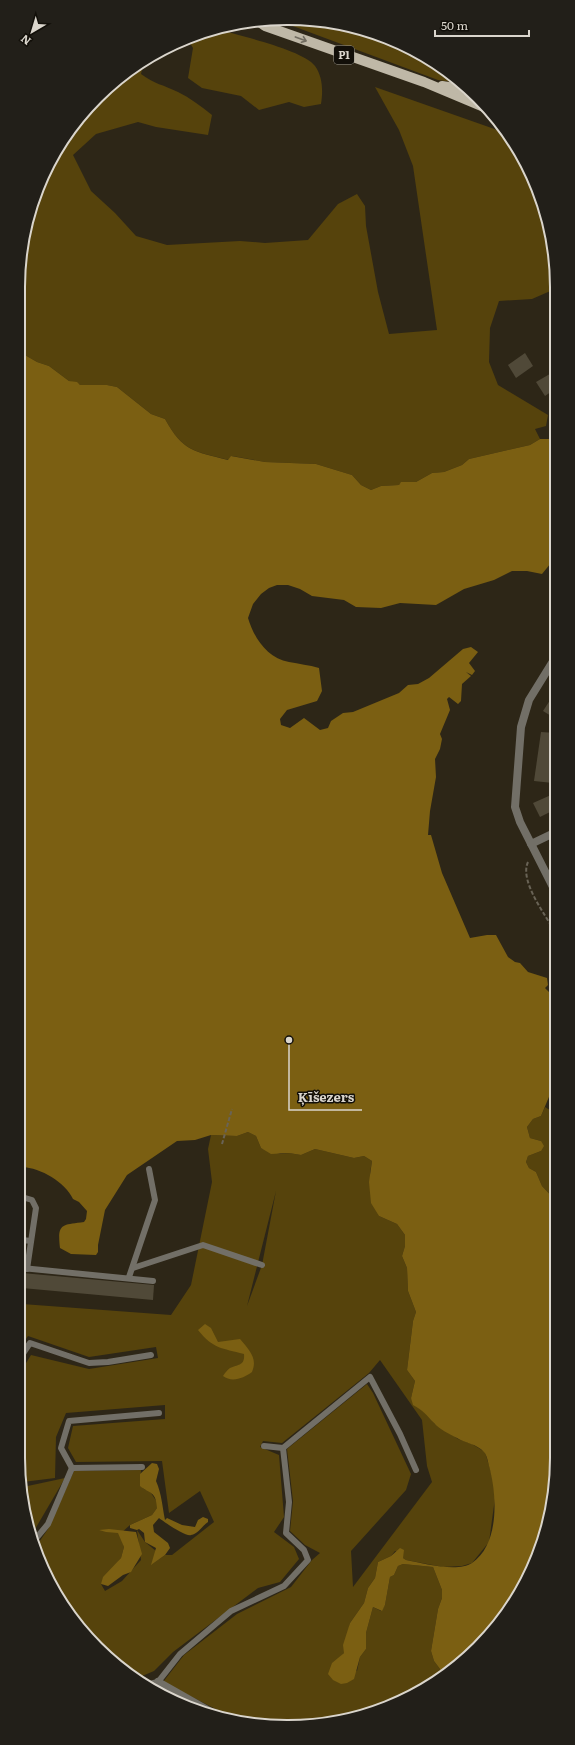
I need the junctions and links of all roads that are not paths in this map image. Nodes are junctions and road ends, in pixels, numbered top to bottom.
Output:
1 (268, 26) edge
2 (424, 82) junction
3 (459, 89) edge
4 (474, 103) edge
5 (550, 666) edge
6 (550, 836) edge
7 (533, 847) junction
8 (550, 881) edge
9 (149, 1169) dead end
10 (25, 1198) edge
11 (25, 1240) edge
12 (31, 1240) junction
13 (262, 1265) dead end
14 (25, 1268) edge
15 (133, 1268) junction
16 (129, 1277) junction
17 (153, 1280) dead end
18 (25, 1350) edge
19 (151, 1355) dead end
20 (159, 1413) dead end
21 (264, 1446) dead end
22 (283, 1448) junction
23 (142, 1467) dead end
24 (72, 1468) junction
25 (416, 1470) dead end
26 (37, 1537) edge
27 (158, 1682) junction
28 (153, 1683) edge
29 (197, 1704) edge

1 -> 2 main road, P1
2 - 3 main road
2 - 4 main road, P1
5 - 7 street
6 - 7 street
7 - 8 street
9 - 15 lane
10 - 12 lane
11 - 12 lane
12 - 14 lane
13 - 15 lane
14 - 16 lane
15 - 16 lane
16 - 17 lane
18 - 19 lane
20 - 24 lane
21 - 22 lane
22 - 25 lane
22 - 27 lane
23 - 24 lane
24 - 26 lane
27 - 28 lane
27 - 29 street

